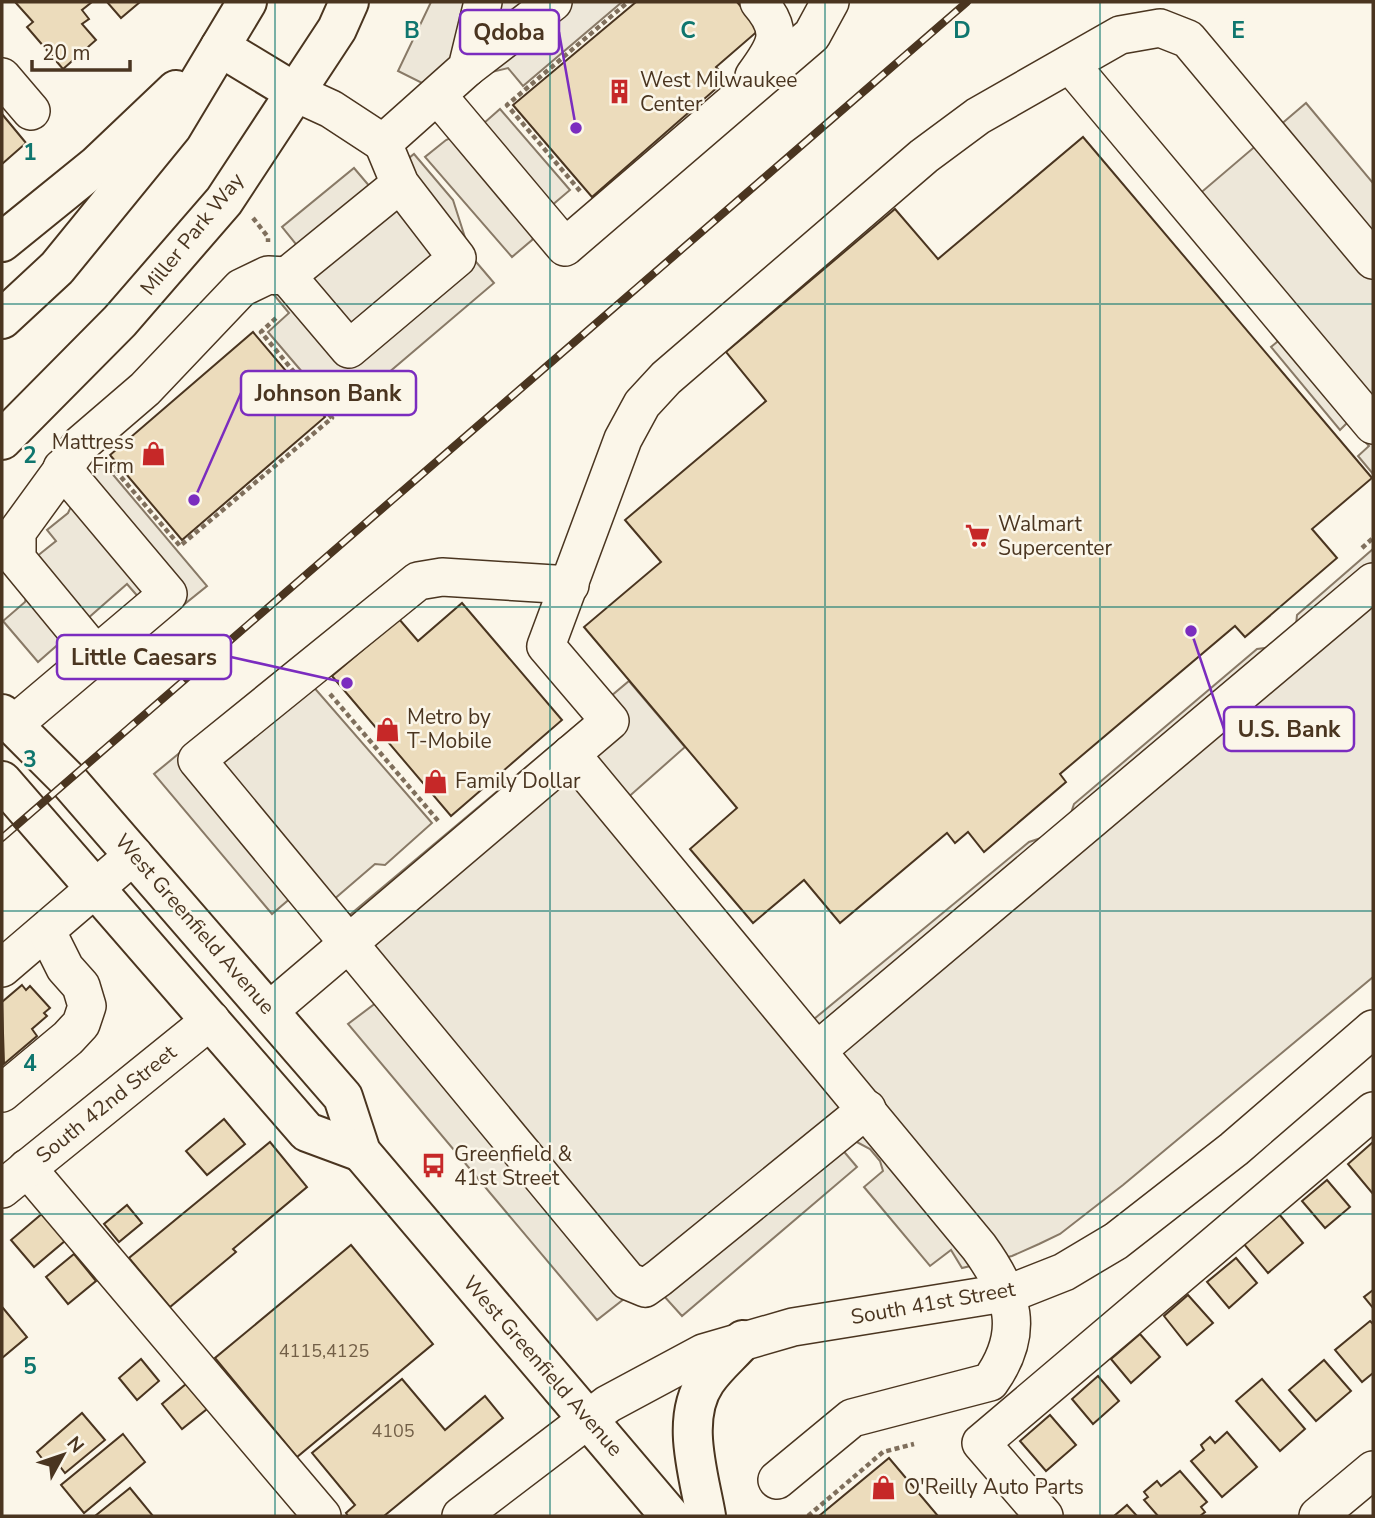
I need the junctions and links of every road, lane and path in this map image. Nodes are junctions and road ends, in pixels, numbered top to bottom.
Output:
1 (247, 2) edge
2 (349, 2) edge
3 (483, 2) edge
4 (553, 2) edge
5 (628, 2) edge
6 (759, 2) edge
7 (830, 2) edge
8 (220, 47) junction
9 (1070, 64) junction
10 (467, 68) junction
11 (2, 77) edge
12 (296, 93) junction
13 (438, 96) junction
14 (739, 97) junction
15 (31, 111) dead end
16 (383, 143) junction
17 (400, 184) junction
18 (601, 216) junction
19 (253, 217) dead end
20 (2, 242) edge
21 (1373, 260) edge
22 (276, 277) junction
23 (2, 319) edge
24 (1373, 425) edge
25 (2, 440) edge
26 (105, 458) dead end
27 (62, 468) junction
28 (1373, 538) edge
29 (1363, 569) edge
30 (570, 585) junction
31 (97, 656) junction
32 (310, 669) junction
33 (8, 719) edge
34 (571, 754) junction
35 (2, 781) edge
36 (445, 829) dead end
37 (134, 855) junction
38 (97, 888) junction
39 (47, 932) junction
40 (348, 943) junction
41 (2, 968) edge
42 (270, 1010) junction
43 (211, 1020) junction
44 (1373, 1029) edge
45 (818, 1050) junction
46 (2, 1093) edge
47 (867, 1109) junction
48 (1373, 1111) edge
49 (360, 1152) junction
50 (14, 1178) edge
51 (1007, 1292) junction
52 (743, 1340) junction
53 (588, 1418) junction
54 (914, 1444) dead end
55 (1373, 1470) edge
56 (777, 1480) dead end
57 (322, 1516) edge
58 (461, 1516) edge
59 (670, 1516) edge
60 (706, 1516) edge
61 (808, 1516) edge
62 (1044, 1516) edge
63 (1318, 1516) edge

1 - 8 main road
2 - 12 main road, Miller Park Way
3 - 10 street
4 - 10 street
5 - 18 path
6 - 14 street
7 - 14 street
8 - 12 main road
8 - 20 main road
8 - 23 main road
9 - 21 street
9 - 24 street
9 - 30 street
10 - 13 street
11 - 15 street
12 - 16 street
12 - 25 main road, Miller Park Way
13 - 16 street
13 - 18 street
14 - 18 street
16 - 17 street
17 - 22 street
17 - 22 street
19 - 22 path
22 - 26 path
22 - 27 street
27 - 31 street
27 - 31 street
28 - 29 path
29 - 45 street
30 - 32 street
30 - 34 street
31 - 33 street
32 - 36 path
32 - 40 street
33 - 37 main road, West Greenfield Avenue
34 - 40 street
34 - 45 street
35 - 38 main road, West Greenfield Avenue
37 - 38 street
37 - 42 main road, West Greenfield Avenue
38 - 39 street
38 - 43 main road, West Greenfield Avenue
39 - 41 street
39 - 46 street
40 - 42 street
40 - 47 street
42 - 49 main road, West Greenfield Avenue
43 - 49 main road, West Greenfield Avenue
43 - 50 street, South 42nd Street
44 - 51 street, South 41st Street
45 - 47 street
47 - 51 street
48 - 62 street
49 - 53 main road, West Greenfield Avenue
50 - 57 street
51 - 52 street, South 41st Street
51 - 56 street
52 - 53 street, South 41st Street
52 - 60 main road
53 - 58 street, South 41st Street
53 - 59 main road, West Greenfield Avenue
54 - 61 path
55 - 63 street

